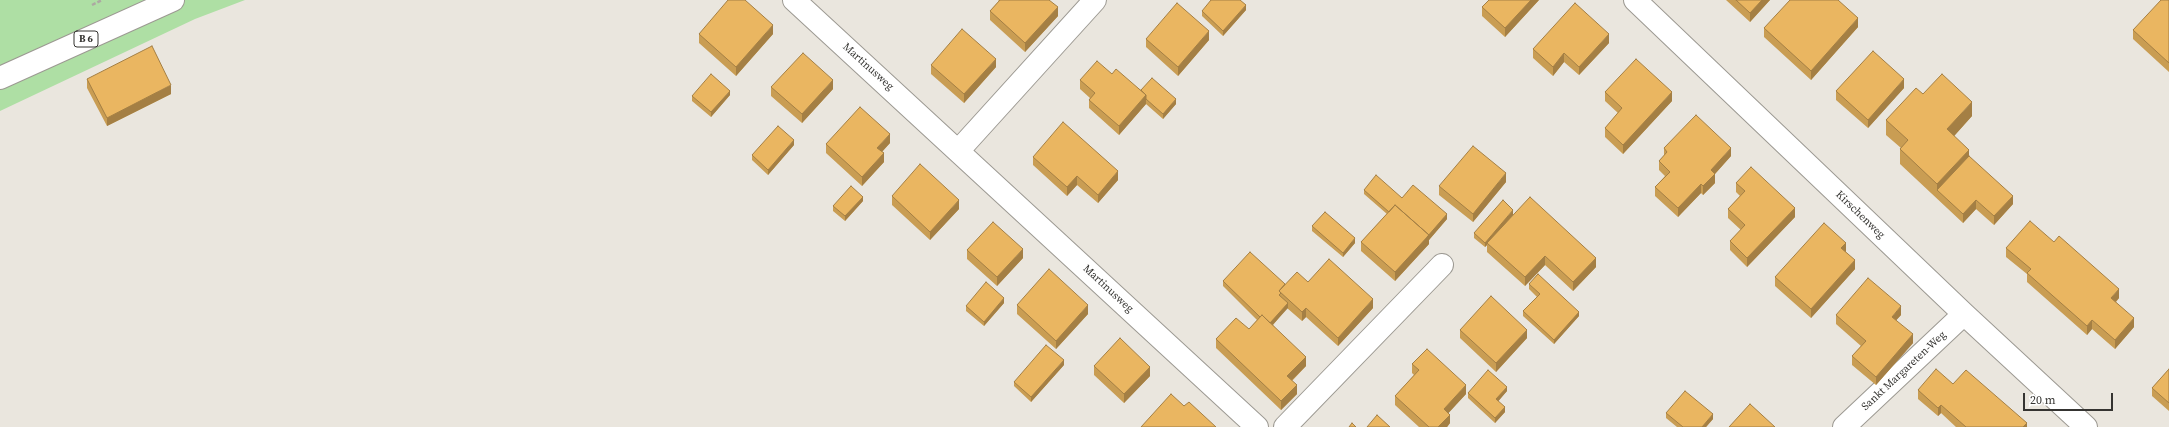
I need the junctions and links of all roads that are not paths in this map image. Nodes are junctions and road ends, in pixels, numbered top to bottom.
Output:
1 (173, 0) edge
2 (794, 0) edge
3 (1095, 0) edge
4 (1635, 0) edge
5 (0, 78) edge
6 (959, 150) junction
7 (1442, 264) dead end
8 (1964, 314) junction
9 (1258, 427) edge
10 (1285, 427) edge
11 (1844, 427) edge
12 (2086, 427) edge

1 - 5 street, B 6
2 - 6 street, Martinusweg
3 - 6 street
4 - 8 street, Kirschenweg
6 - 9 street, Martinusweg
7 - 10 street
8 - 11 street, Sankt Margareten-Weg
8 - 12 street, Kirschenweg

